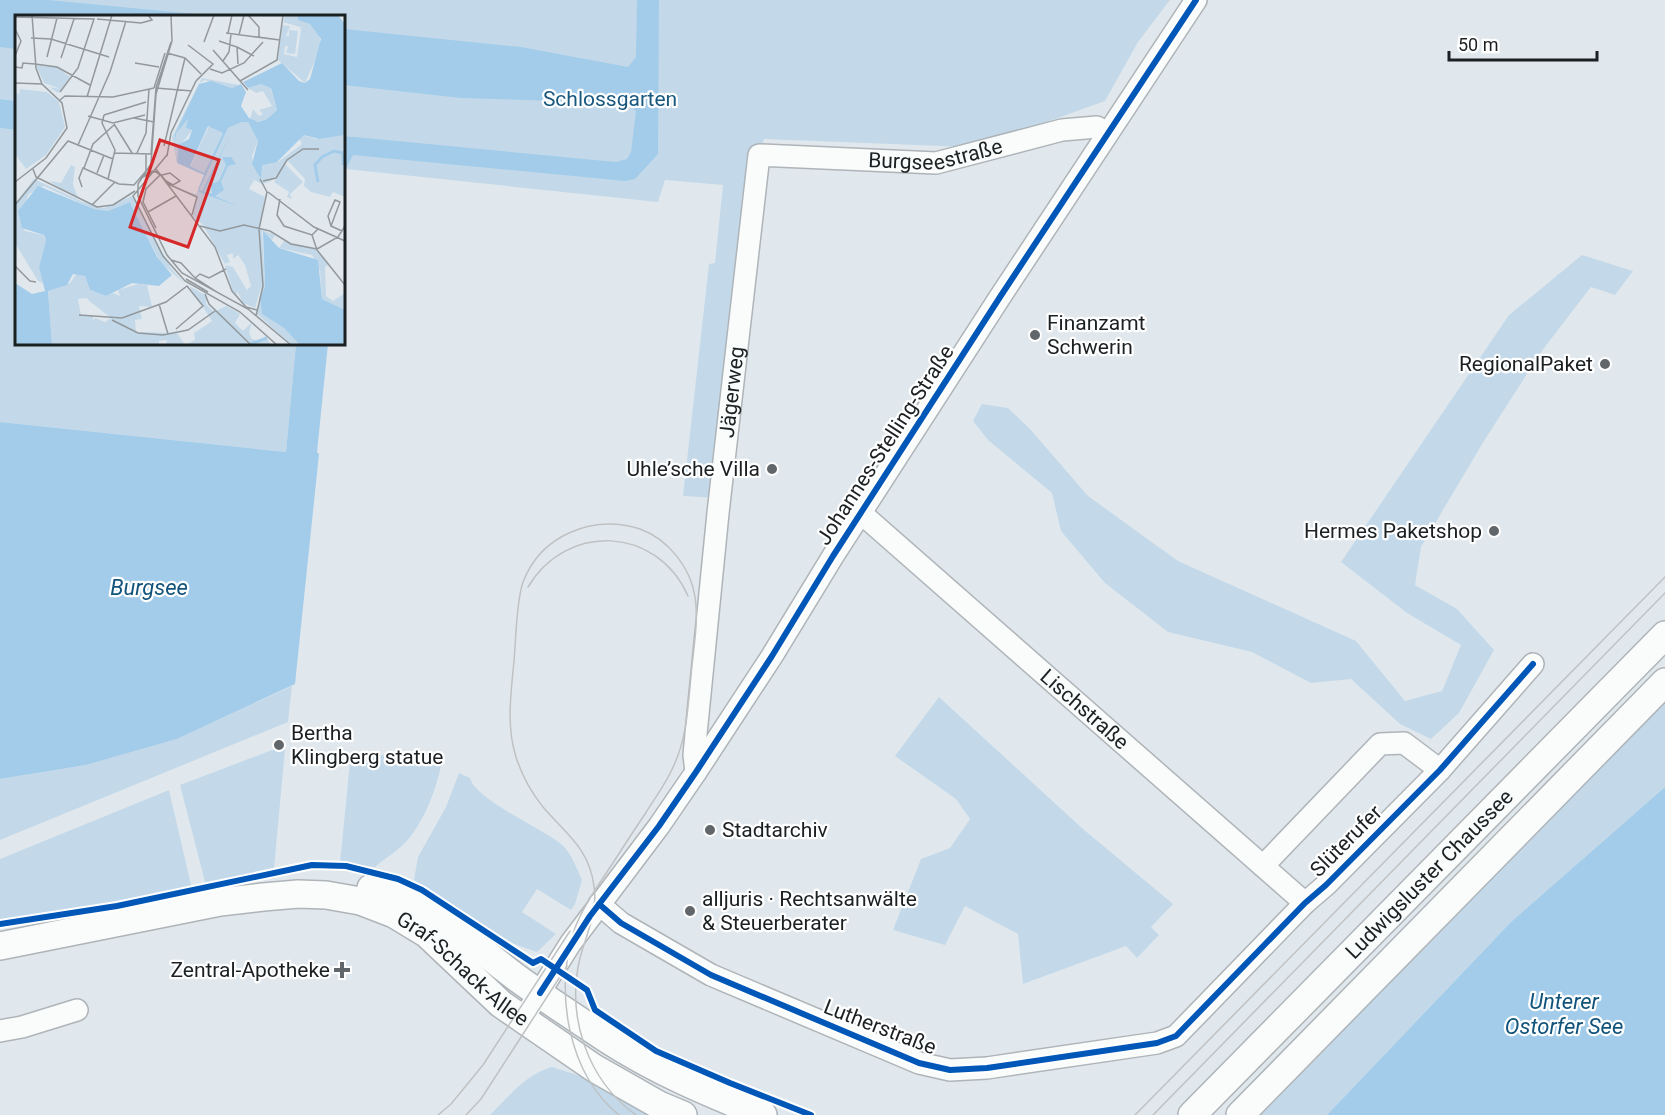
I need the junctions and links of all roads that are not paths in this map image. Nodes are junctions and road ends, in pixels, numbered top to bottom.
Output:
1 (1196, 0) edge
2 (1107, 133) junction
3 (759, 155) joint
4 (862, 514) junction
5 (1665, 635) edge
6 (1533, 664) dead end
7 (1665, 682) edge
8 (1440, 770) junction
9 (696, 772) junction
10 (1263, 866) junction
11 (220, 902) junction
12 (1305, 903) junction
13 (598, 904) junction
14 (0, 946) edge
15 (540, 993) junction
16 (77, 1010) dead end
17 (523, 1020) junction
18 (0, 1031) edge
19 (1176, 1036) joint
20 (683, 1115) edge
21 (763, 1115) edge
22 (1192, 1115) edge
23 (1240, 1115) edge

1 - 2 street, Johannes-Stelling-Straße
2 - 3 street, Burgseestraße
2 - 4 street, Johannes-Stelling-Straße
3 - 9 street, Jägerweg
4 - 9 street, Johannes-Stelling-Straße
4 - 10 street, Lischstraße
5 - 22 street, Ludwigsluster Chaussee
6 - 8 street, Slüterufer
7 - 23 street, Ludwigsluster Chaussee
8 - 10 street, Slüterufer
8 - 12 street, Slüterufer
9 - 13 street, Johannes-Stelling-Straße
10 - 12 street, Lischstraße
11 - 14 street, Graf-Schack-Allee
11 - 15 street, Graf-Schack-Allee
11 - 17 street, Graf-Schack-Allee
12 - 19 street, Slüterufer
13 - 15 street, Johannes-Stelling-Straße
13 - 19 street, Lutherstraße
15 - 17 street, Johannes-Stelling-Straße
15 - 21 street, Graf-Schack-Allee
16 - 18 street
17 - 20 street, Graf-Schack-Allee

